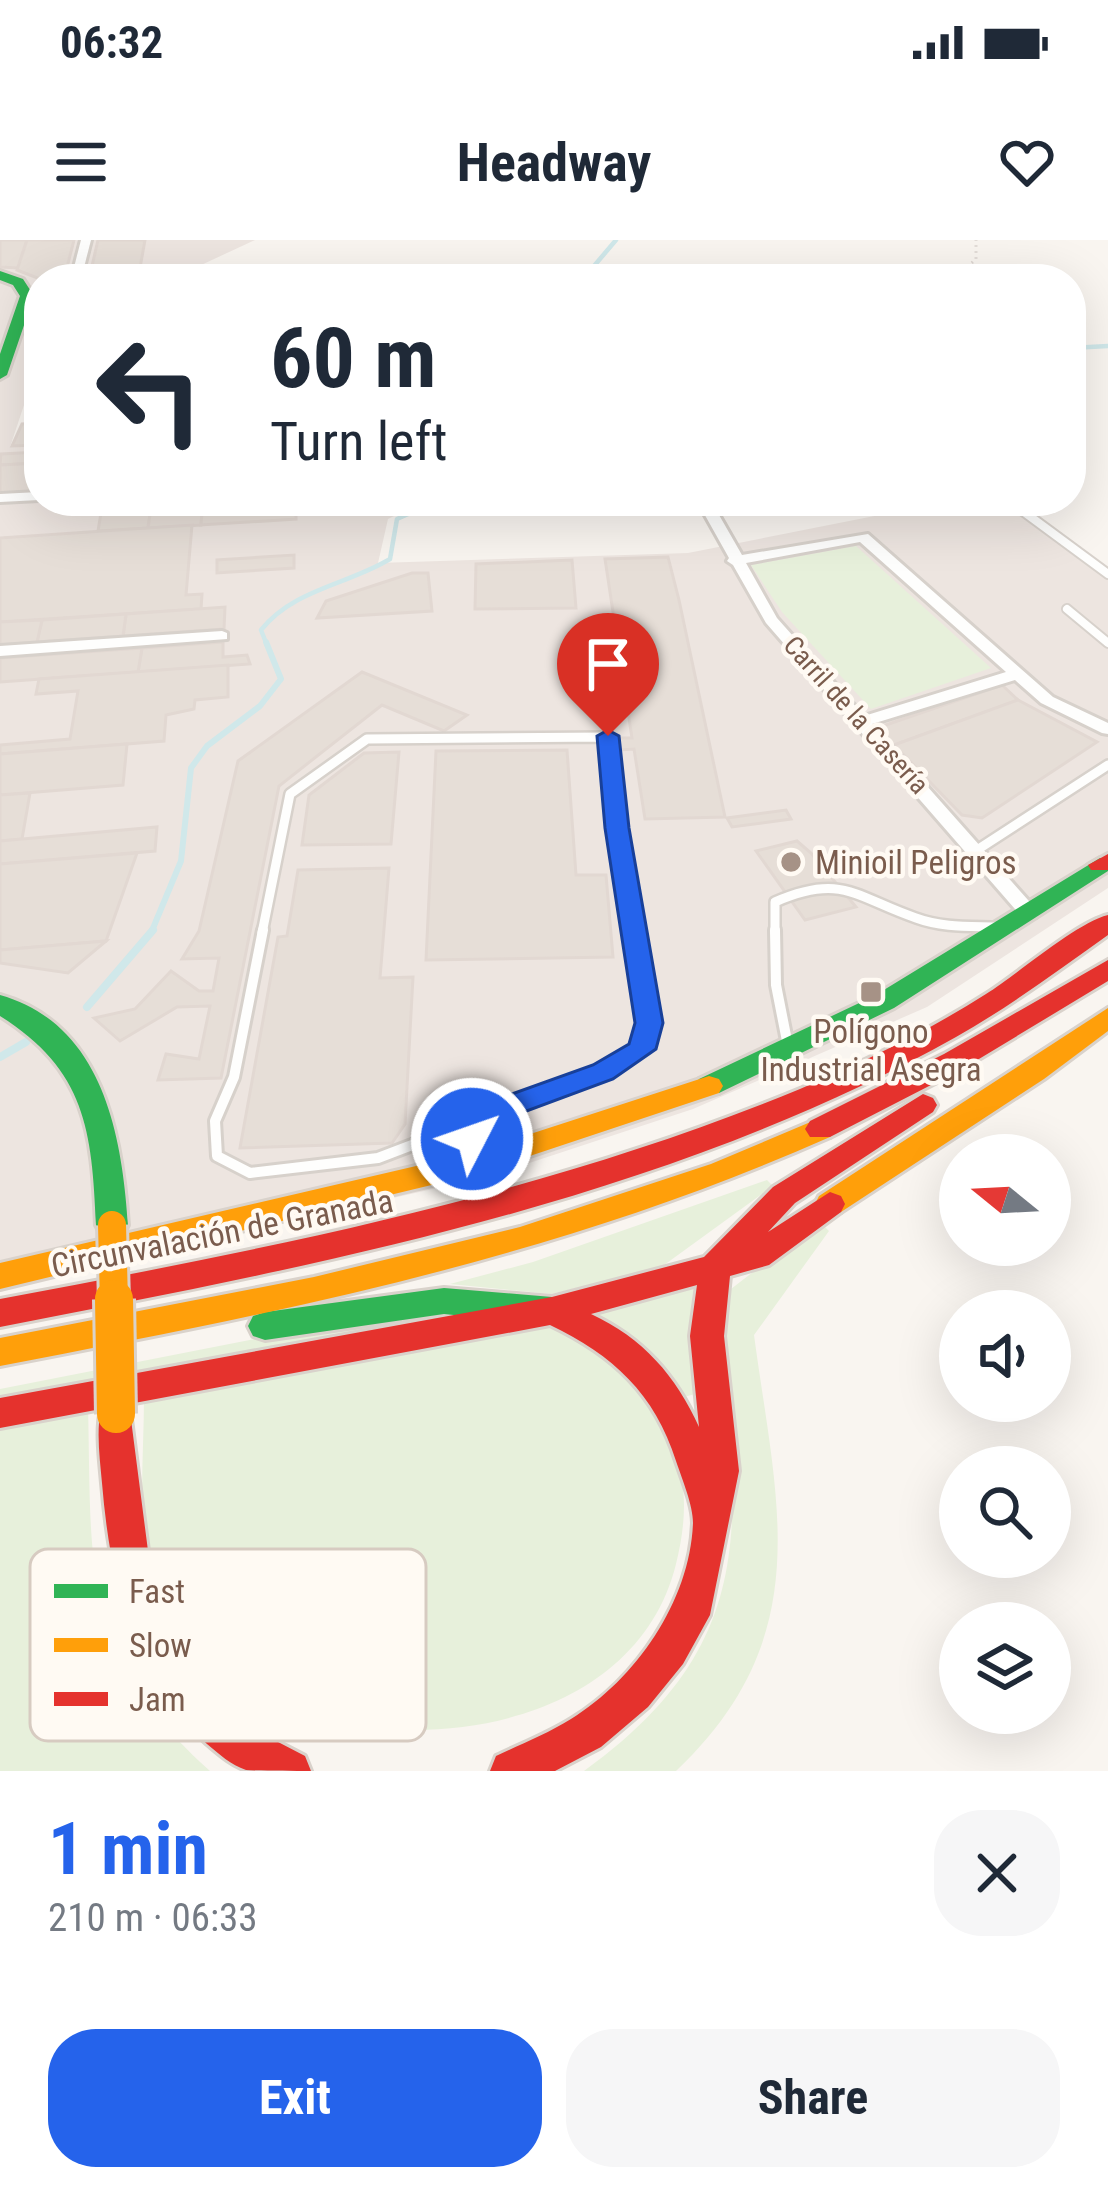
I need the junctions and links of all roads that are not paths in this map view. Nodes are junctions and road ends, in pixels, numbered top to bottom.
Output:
1 (0, 279) edge
2 (24, 316) edge
3 (0, 317) edge
4 (1, 367) edge
5 (712, 516) edge
6 (1030, 516) edge
7 (734, 561) junction
8 (1108, 574) edge
9 (1066, 609) dead end
10 (222, 636) dead end
11 (1108, 643) edge
12 (0, 651) edge
13 (1017, 674) junction
14 (861, 722) junction
15 (1108, 729) edge
16 (1108, 765) edge
17 (977, 850) junction
18 (1105, 862) edge
19 (1019, 920) junction
20 (1108, 923) edge
21 (1108, 969) edge
22 (0, 1004) edge
23 (1108, 1017) edge
24 (1031, 1018) junction
25 (789, 1051) junction
26 (474, 1118) junction
27 (478, 1159) junction
28 (715, 1267) junction
29 (0, 1276) edge
30 (552, 1311) junction
31 (0, 1313) edge
32 (3, 1352) edge
33 (0, 1413) edge
34 (712, 1527) junction
35 (121, 1549) edge
36 (240, 1741) edge
37 (290, 1771) edge
38 (511, 1771) edge

1 - 3 main road
2 - 4 main road
5 - 7 street, Carril de la Casería
6 - 8 lane
7 - 13 street
7 - 14 street, Carril de la Casería
9 - 11 lane
10 - 12 street
13 - 14 street
13 - 15 street
14 - 17 street, Carril de la Casería
16 - 17 lane
17 - 19 street, Carril de la Casería
18 - 19 main road
19 - 25 main road
19 - 25 lane
20 - 31 main road, Circunvalación de Granada
21 - 24 main road
22 - 35 main road, bridge
23 - 28 main road
24 - 28 main road
24 - 32 main road
25 - 27 main road
26 - 26 lane
26 - 27 lane
27 - 29 main road
28 - 30 main road
28 - 34 main road
30 - 32 main road
30 - 33 main road
30 - 34 main road
34 - 38 main road
36 - 37 main road, bridge

